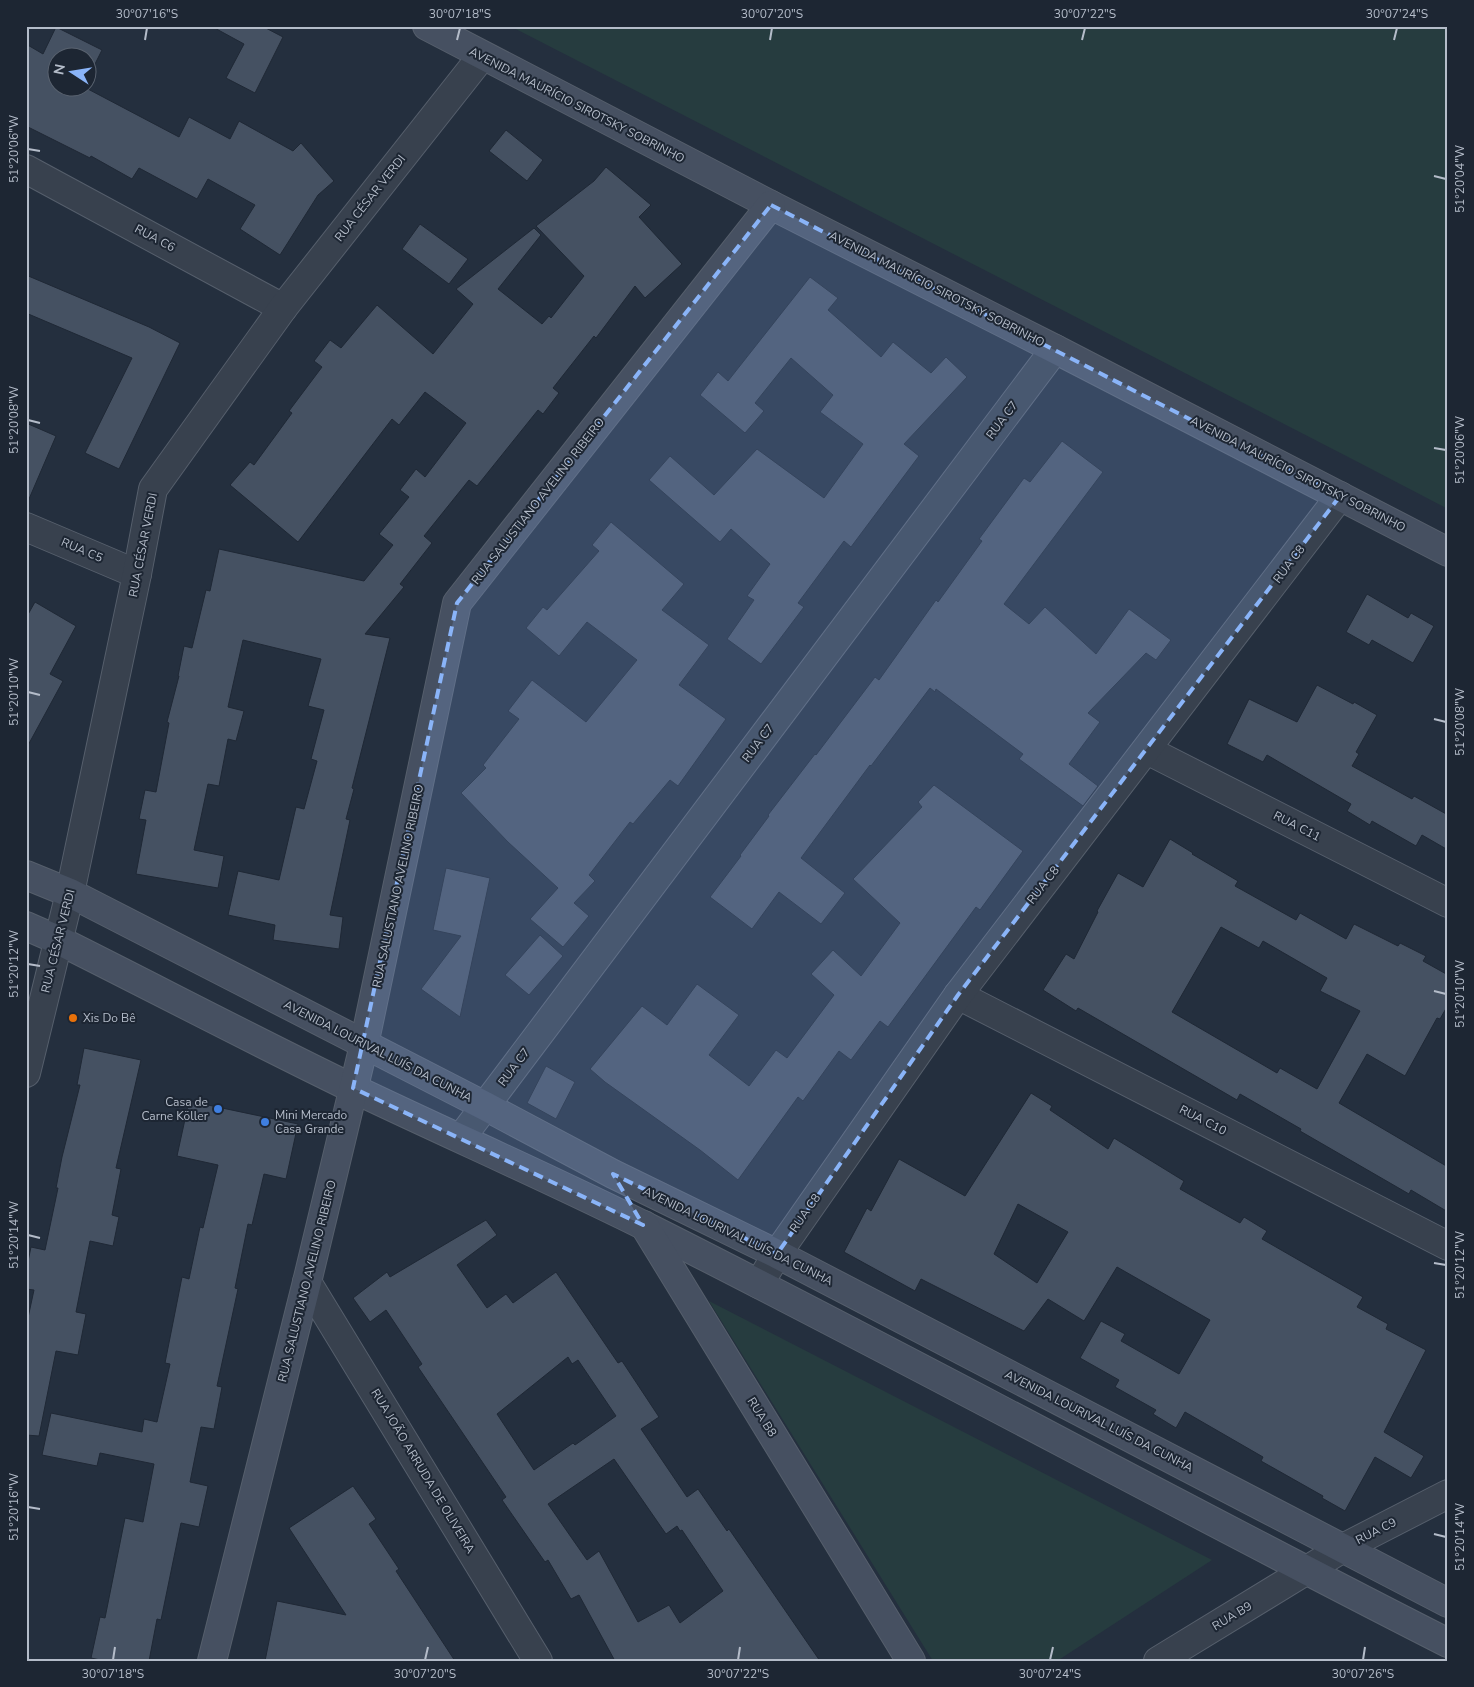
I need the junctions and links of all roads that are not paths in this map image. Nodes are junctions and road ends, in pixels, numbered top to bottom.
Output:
1 (427, 26) edge
2 (482, 56) junction
3 (26, 169) edge
4 (771, 205) junction
5 (283, 308) junction
6 (1055, 349) junction
7 (1340, 496) junction
8 (26, 527) edge
9 (1448, 552) edge
10 (137, 574) junction
11 (1147, 750) junction
12 (26, 875) edge
13 (70, 893) junction
14 (1448, 903) edge
15 (26, 926) edge
16 (58, 940) junction
17 (958, 995) junction
18 (364, 1045) junction
19 (26, 1073) edge
20 (353, 1088) junction
21 (485, 1106) junction
22 (461, 1138) junction
23 (613, 1174) junction
24 (644, 1225) junction
25 (1448, 1246) edge
26 (777, 1254) junction
27 (307, 1282) junction
28 (759, 1284) junction
29 (1448, 1494) edge
30 (1343, 1548) junction
31 (1306, 1571) junction
32 (1448, 1603) edge
33 (1448, 1643) edge
34 (212, 1661) edge
35 (538, 1661) edge
36 (911, 1661) edge
37 (1158, 1661) edge

1 - 2 street, AVENIDA MAURÍCIO SIROTSKY SOBRINHO
2 - 4 street, AVENIDA MAURÍCIO SIROTSKY SOBRINHO
2 - 5 street, RUA CÉSAR VERDI
3 - 5 street, RUA C6
4 - 6 street, AVENIDA MAURÍCIO SIROTSKY SOBRINHO
4 - 18 street, RUA SALUSTIANO AVELINO RIBEIRO
5 - 10 street, RUA CÉSAR VERDI
6 - 7 street, AVENIDA MAURÍCIO SIROTSKY SOBRINHO
6 - 21 street, RUA C7
7 - 9 street, AVENIDA MAURÍCIO SIROTSKY SOBRINHO
7 - 11 street, RUA C8
8 - 10 street, RUA C5
10 - 13 street, RUA CÉSAR VERDI
11 - 14 street, RUA C11
11 - 17 street, RUA C8
12 - 13 street, AVENIDA LOURIVAL LUÍS DA CUNHA
13 - 16 street, RUA CÉSAR VERDI
13 - 18 street, AVENIDA LOURIVAL LUÍS DA CUNHA
15 - 16 street
16 - 19 street, RUA CÉSAR VERDI
16 - 20 street
17 - 25 street, RUA C10
17 - 26 street, RUA C8
18 - 20 street, RUA SALUSTIANO AVELINO RIBEIRO
18 - 21 street, AVENIDA LOURIVAL LUÍS DA CUNHA
20 - 22 street
20 - 27 street, RUA SALUSTIANO AVELINO RIBEIRO
21 - 22 street, RUA C7
21 - 23 street, AVENIDA LOURIVAL LUÍS DA CUNHA
22 - 24 street
23 - 24 street, RUA B8
23 - 26 street, AVENIDA LOURIVAL LUÍS DA CUNHA
24 - 28 street
24 - 36 street, RUA B8
26 - 28 street, RUA C8
26 - 30 street, AVENIDA LOURIVAL LUÍS DA CUNHA
27 - 34 street, RUA SALUSTIANO AVELINO RIBEIRO
27 - 35 street, RUA JOÃO ARRUDA DE OLIVEIRA
28 - 31 street
29 - 30 street, RUA C9
30 - 31 street, RUA C9
30 - 32 street, AVENIDA LOURIVAL LUÍS DA CUNHA
31 - 33 street
31 - 37 street, RUA B9

